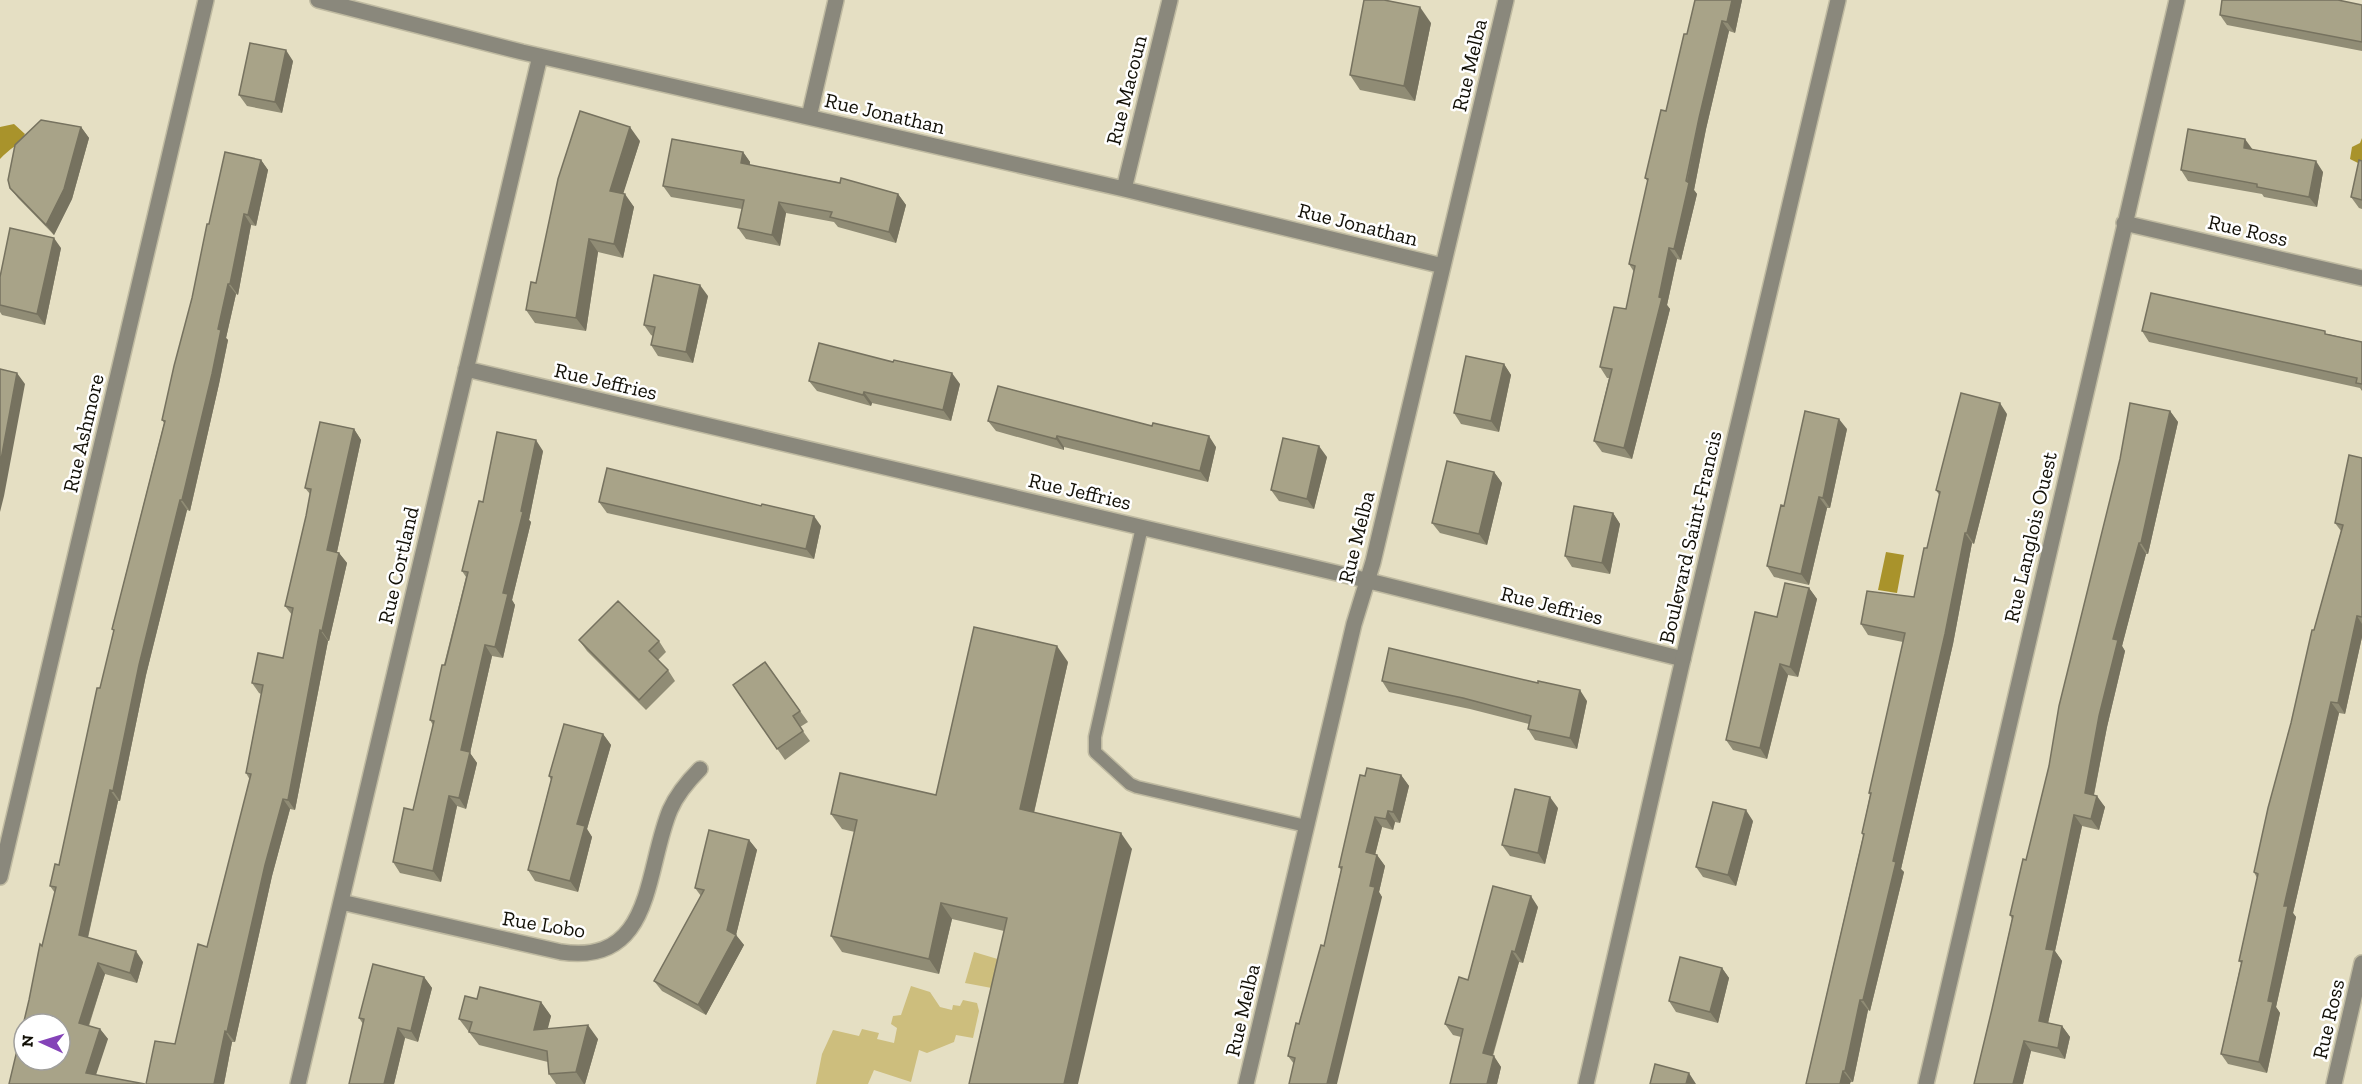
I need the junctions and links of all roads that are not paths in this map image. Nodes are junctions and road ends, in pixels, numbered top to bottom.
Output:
1 (206, 0) edge
2 (318, 0) edge
3 (836, 0) edge
4 (1170, 0) edge
5 (1506, 0) edge
6 (1838, 0) edge
7 (2177, 0) edge
8 (540, 56) junction
9 (809, 117) junction
10 (1124, 189) junction
11 (2124, 223) junction
12 (1443, 266) junction
13 (2362, 278) edge
14 (466, 369) junction
15 (1142, 527) junction
16 (1367, 582) junction
17 (1683, 658) junction
18 (700, 769) dead end
19 (1306, 826) junction
20 (0, 877) edge
21 (341, 902) junction
22 (2362, 963) edge
23 (298, 1084) edge
24 (1246, 1084) edge
25 (1586, 1084) edge
26 (1926, 1084) edge
27 (2334, 1084) edge

1 - 20 street, Rue Ashmore
2 - 8 street, Rue Jonathan
3 - 9 street
4 - 10 street, Rue Macoun
5 - 12 street, Rue Melba
6 - 17 street, Boulevard Saint-Francis
7 - 11 street, Rue Langlois Ouest
8 - 9 street, Rue Jonathan
8 - 14 street, Rue Cortland
9 - 10 street, Rue Jonathan
10 - 12 street, Rue Jonathan
11 - 13 street, Rue Ross
11 - 26 street, Rue Langlois Ouest
12 - 16 street, Rue Melba
14 - 15 street, Rue Jeffries
14 - 21 street, Rue Cortland
15 - 16 street, Rue Jeffries
15 - 19 lane
16 - 17 street, Rue Jeffries
16 - 19 street, Rue Melba
17 - 25 street, Boulevard Saint-Francis
18 - 21 street, Rue Lobo
19 - 24 street, Rue Melba
21 - 23 street, Rue Cortland
22 - 27 street, Rue Ross

